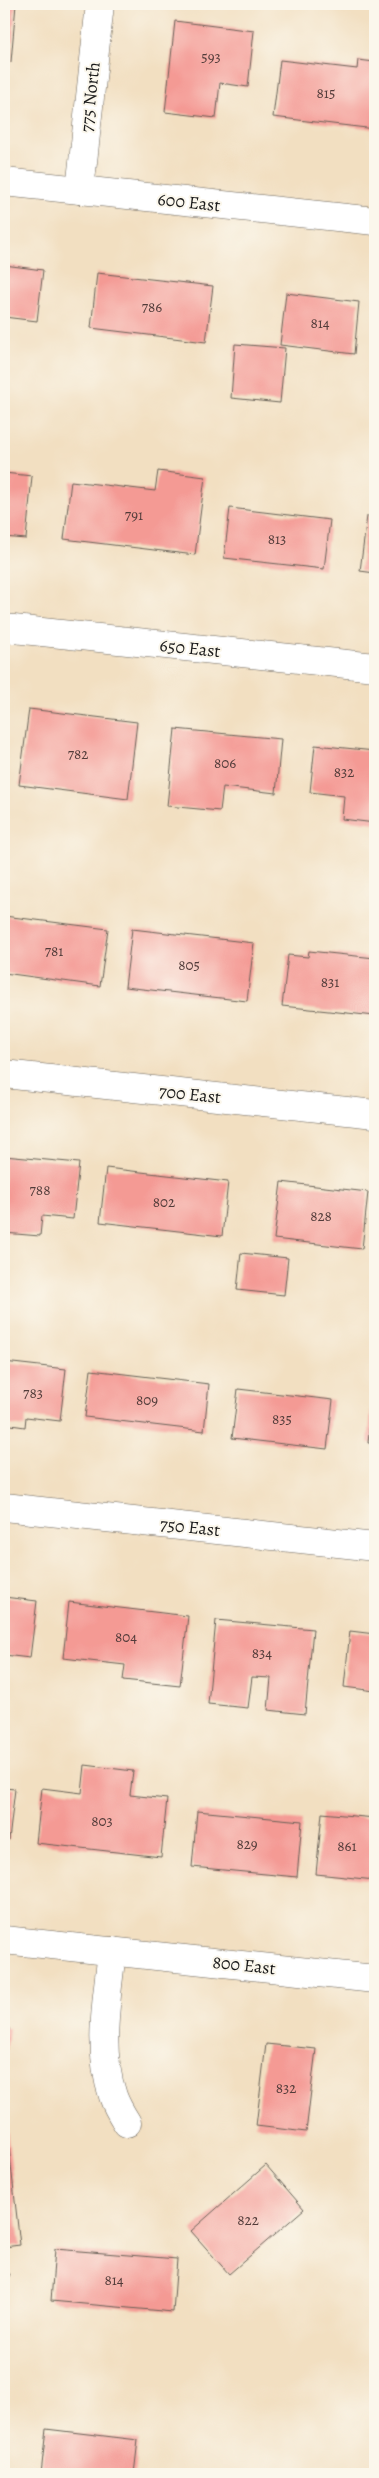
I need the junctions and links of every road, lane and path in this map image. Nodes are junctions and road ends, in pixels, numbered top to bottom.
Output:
1 (100, 4) edge
2 (4, 182) edge
3 (80, 190) junction
4 (375, 221) edge
5 (4, 628) edge
6 (375, 667) edge
7 (4, 1074) edge
8 (375, 1114) edge
9 (4, 1507) edge
10 (375, 1547) edge
11 (4, 1940) edge
12 (112, 1952) junction
13 (375, 1979) edge
14 (127, 2123) dead end

1 - 3 street, 775 North
2 - 3 street, 600 East
3 - 4 street, 600 East
5 - 6 street, 650 East
7 - 8 street, 700 East
9 - 10 street, 750 East
11 - 12 street, 800 East
12 - 13 street, 800 East
12 - 14 street

